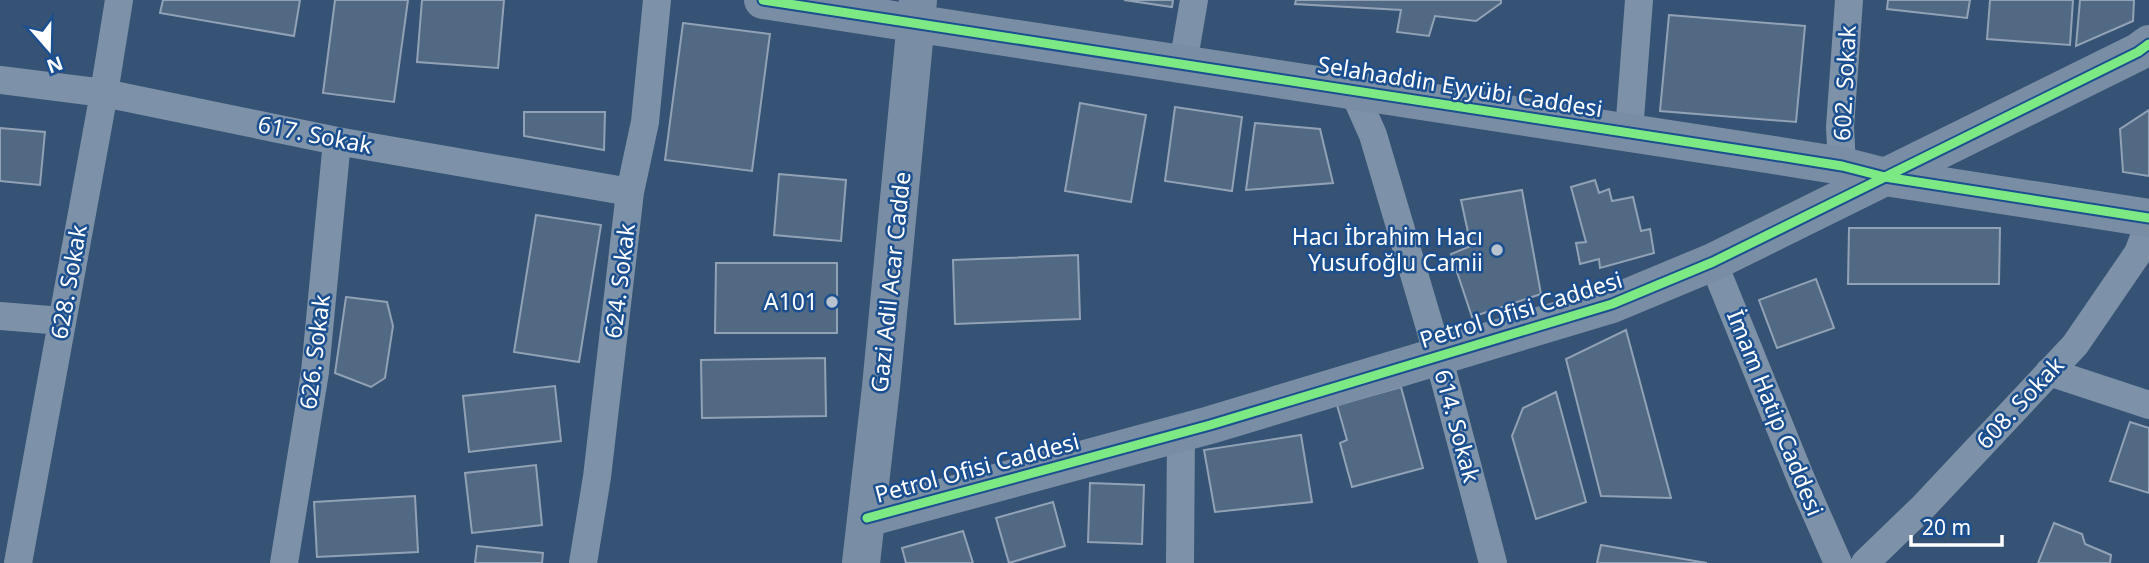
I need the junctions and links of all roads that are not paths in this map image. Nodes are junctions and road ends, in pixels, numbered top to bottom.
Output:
1 (119, 0) edge
2 (657, 0) edge
3 (763, 0) edge
4 (1194, 0) edge
5 (1639, 0) edge
6 (1849, 0) edge
7 (917, 12) edge
8 (2149, 44) edge
9 (1183, 64) junction
10 (0, 80) edge
11 (1353, 90) junction
12 (104, 93) junction
13 (1629, 132) junction
14 (337, 141) junction
15 (1842, 166) junction
16 (1885, 177) junction
17 (630, 192) junction
18 (2149, 218) edge
19 (2149, 224) edge
20 (1713, 262) junction
21 (0, 316) edge
22 (62, 321) junction
23 (1438, 355) junction
24 (2049, 372) junction
25 (2149, 405) edge
26 (1181, 433) junction
27 (867, 518) junction
28 (18, 563) edge
29 (284, 563) edge
30 (583, 563) edge
31 (861, 563) edge
32 (1180, 563) edge
33 (1493, 563) edge
34 (1838, 563) edge
35 (1865, 563) edge

1 - 12 street, 628. Sokak
2 - 17 street, 624. Sokak
3 - 7 street, Selahaddin Eyyübi Caddesi
4 - 9 street
5 - 13 street
6 - 15 street, 602. Sokak
7 - 9 street, Selahaddin Eyyübi Caddesi
7 - 27 street, Gazi Adil Acar Cadde
8 - 16 street, Petrol Ofisi Caddesi
9 - 11 street, Selahaddin Eyyübi Caddesi
10 - 12 street, 617. Sokak
11 - 13 street, Selahaddin Eyyübi Caddesi
11 - 23 street, 614. Sokak
12 - 14 street, 617. Sokak
12 - 22 street, 628. Sokak
13 - 15 street, Selahaddin Eyyübi Caddesi
14 - 17 street, 617. Sokak
14 - 29 street, 626. Sokak
15 - 16 street, Selahaddin Eyyübi Caddesi
16 - 18 street, Selahaddin Eyyübi Caddesi
16 - 20 street, Petrol Ofisi Caddesi
17 - 30 street, 624. Sokak
19 - 24 street, 608. Sokak
20 - 23 street, Petrol Ofisi Caddesi
20 - 34 street, İmam Hatip Caddesi
21 - 22 street
22 - 28 street, 628. Sokak
23 - 26 street, Petrol Ofisi Caddesi
23 - 33 street, 614. Sokak
24 - 25 street
24 - 35 street, 608. Sokak
26 - 27 street, Petrol Ofisi Caddesi
26 - 32 street
27 - 31 street, Gazi Adil Acar Cadde

